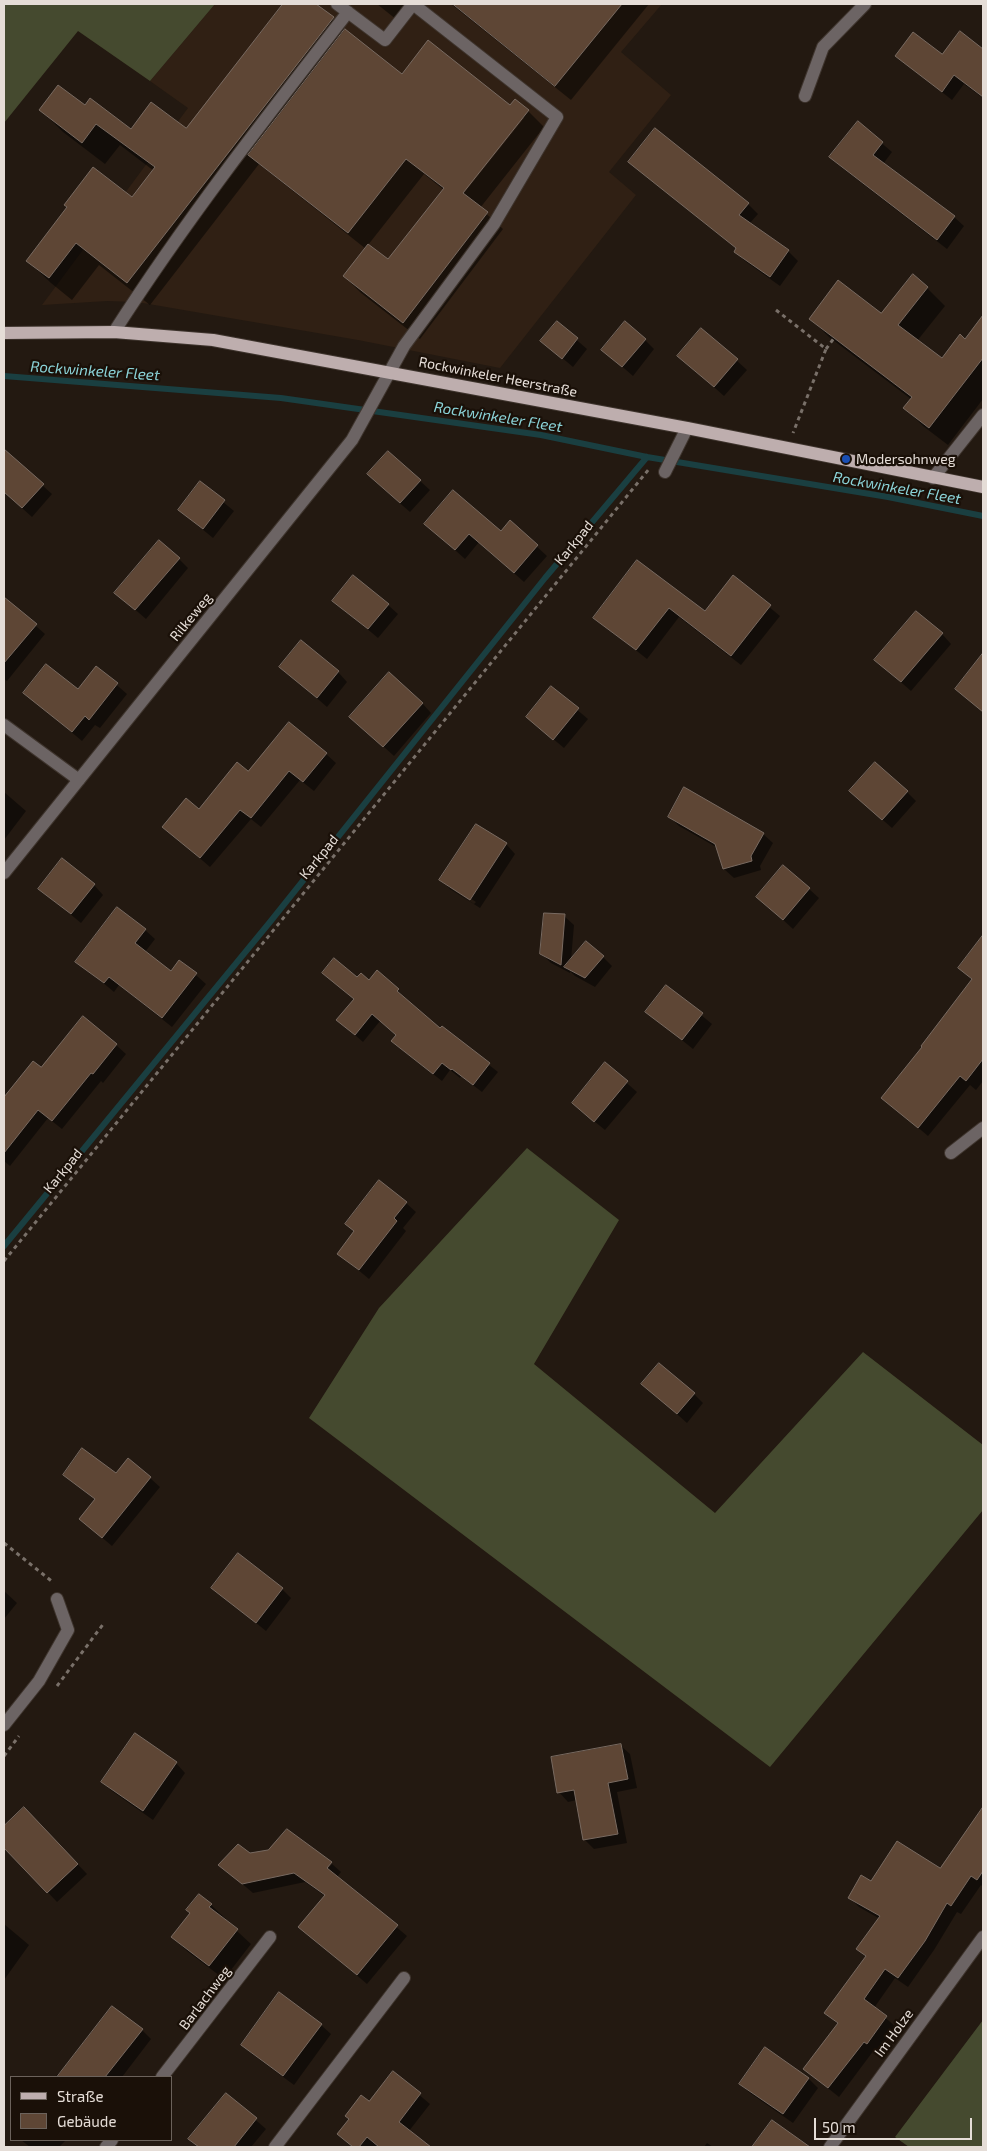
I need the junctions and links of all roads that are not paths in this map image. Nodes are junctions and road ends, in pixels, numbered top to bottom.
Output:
1 (337, 4) edge
2 (413, 4) edge
3 (866, 4) edge
4 (348, 12) junction
5 (805, 96) dead end
6 (114, 332) junction
7 (4, 333) edge
8 (390, 372) junction
9 (983, 415) edge
10 (687, 428) junction
11 (665, 472) dead end
12 (933, 478) junction
13 (983, 487) edge
14 (4, 725) edge
15 (79, 780) junction
16 (4, 873) edge
17 (983, 1128) edge
18 (951, 1153) dead end
19 (58, 1599) road end
20 (4, 1726) edge
21 (270, 1937) dead end
22 (983, 1937) edge
23 (404, 1978) dead end
24 (163, 2076) edge
25 (275, 2147) edge
26 (830, 2147) edge

1 - 4 street
2 - 4 street
2 - 8 street, Rilkeweg
3 - 5 street
4 - 6 street
6 - 7 main road, Rockwinkeler Heerstraße
6 - 8 main road, Rockwinkeler Heerstraße
8 - 10 main road, Rockwinkeler Heerstraße
8 - 15 street, Rilkeweg
9 - 12 street
10 - 11 street
10 - 12 main road, Rockwinkeler Heerstraße
12 - 13 main road, Rockwinkeler Heerstraße
14 - 15 street
15 - 16 street, Rilkeweg
17 - 18 street
19 - 20 street
21 - 24 street, Barlachweg
22 - 26 street, Im Holze
23 - 25 street

